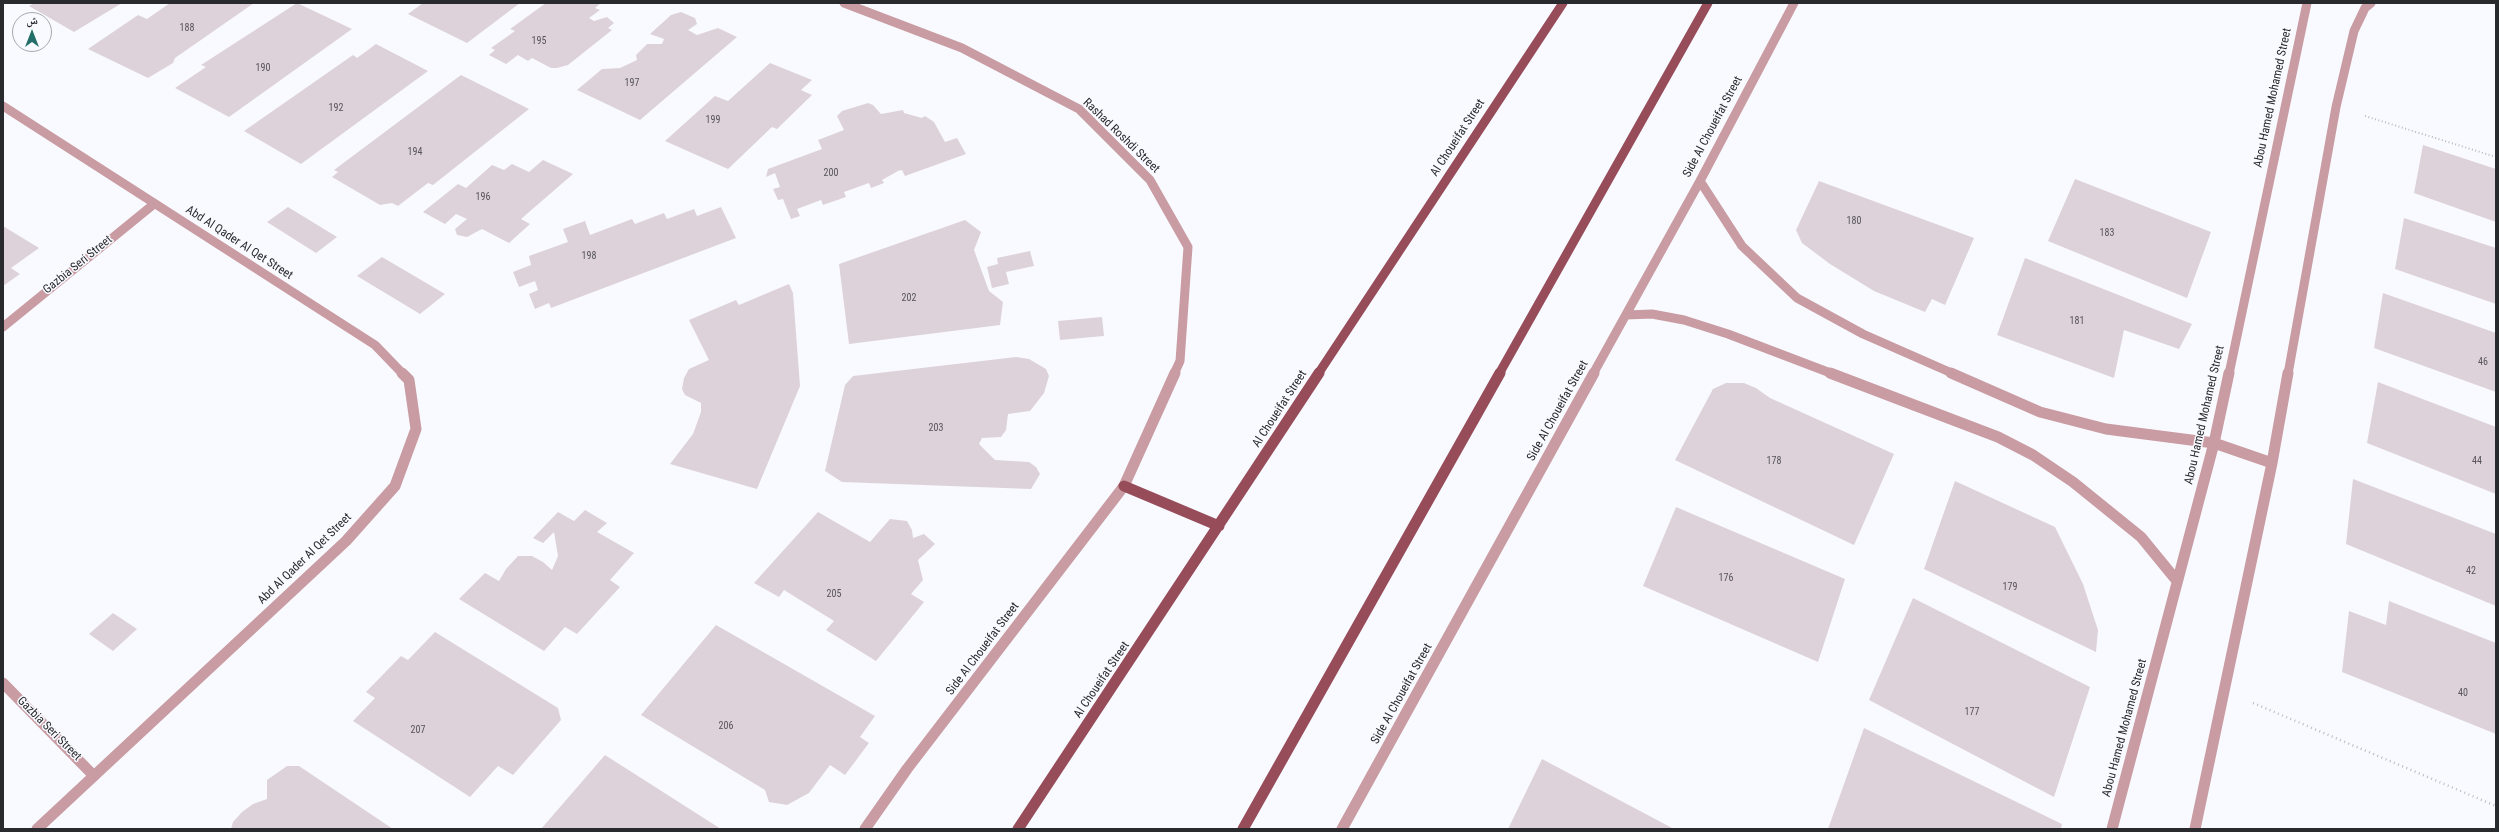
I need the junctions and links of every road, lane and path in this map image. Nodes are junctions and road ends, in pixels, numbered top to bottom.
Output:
1 (844, 3) edge
2 (1563, 3) edge
3 (1708, 3) edge
4 (1794, 3) edge
5 (2307, 3) edge
6 (2371, 3) edge
7 (3, 106) edge
8 (2336, 106) junction
9 (2496, 158) edge
10 (1700, 181) junction
11 (154, 204) junction
12 (1626, 315) junction
13 (3, 327) edge
14 (2214, 442) junction
15 (2272, 463) junction
16 (1124, 486) junction
17 (1219, 526) junction
18 (2177, 581) junction
19 (3, 683) edge
20 (2225, 691) junction
21 (94, 776) junction
22 (2496, 806) edge
23 (37, 829) edge
24 (865, 829) edge
25 (1018, 829) edge
26 (1243, 829) edge
27 (1342, 829) edge
28 (2112, 829) edge
29 (2195, 829) edge

1 - 16 street, Rashad Roshdi Street
2 - 17 main road, Al Choueifat Street
3 - 26 main road
4 - 10 street, Side Al Choueifat Street
5 - 14 street, Abou Hamed Mohamed Street
6 - 8 street
7 - 11 street, Abd Al Qader Al Qet Street
8 - 9 path
8 - 15 street
10 - 12 street, Side Al Choueifat Street
10 - 14 street
11 - 13 street, Gazbia Seri Street
11 - 21 street, Abd Al Qader Al Qet Street
12 - 18 street
12 - 27 street, Side Al Choueifat Street
14 - 15 street
14 - 18 street, Abou Hamed Mohamed Street
15 - 20 street
16 - 17 main road
16 - 24 street, Side Al Choueifat Street
17 - 25 main road, Al Choueifat Street
18 - 28 street, Abou Hamed Mohamed Street
19 - 21 street, Gazbia Seri Street
20 - 22 path
20 - 29 street
21 - 23 street, Abd Al Qader Al Qet Street

